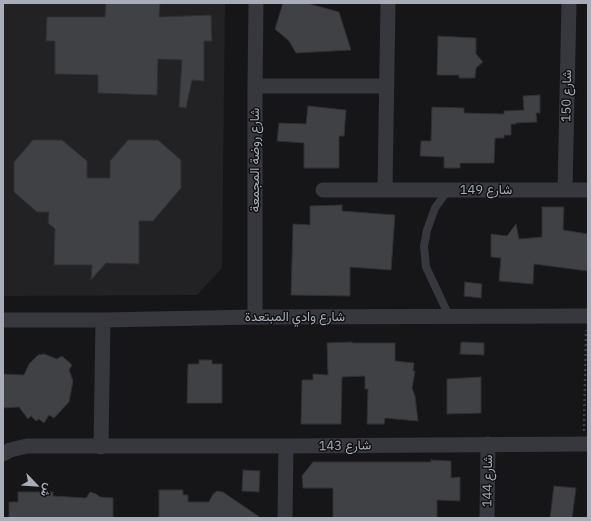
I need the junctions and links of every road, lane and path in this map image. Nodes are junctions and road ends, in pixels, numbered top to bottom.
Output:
1 (256, 3) edge
2 (388, 3) edge
3 (569, 3) edge
4 (255, 86) junction
5 (387, 86) junction
6 (385, 189) junction
7 (323, 190) dead end
8 (448, 190) junction
9 (565, 190) junction
10 (588, 190) edge
11 (449, 316) junction
12 (587, 316) edge
13 (255, 317) junction
14 (3, 320) edge
15 (103, 320) junction
16 (586, 443) edge
17 (488, 444) junction
18 (286, 446) junction
19 (101, 447) junction
20 (3, 454) edge
21 (285, 518) edge
22 (487, 518) edge

1 - 4 street, شارع روضة المجمعة
2 - 5 street
3 - 9 street, شارع 150
4 - 5 street
4 - 13 street, شارع روضة المجمعة
5 - 6 street
6 - 7 street, شارع 149
6 - 8 street, شارع 149
8 - 9 street, شارع 149
8 - 11 lane
9 - 10 street, شارع 149
11 - 12 street, شارع وادي المبتعدة
11 - 13 street, شارع وادي المبتعدة
12 - 16 path
13 - 15 street, شارع وادي المبتعدة
14 - 15 street, شارع وادي المبتعدة
15 - 19 street
16 - 17 street, شارع 143
17 - 18 street, شارع 143
17 - 22 street, شارع 144
18 - 19 street, شارع 143
18 - 21 street
19 - 20 street, شارع 143

